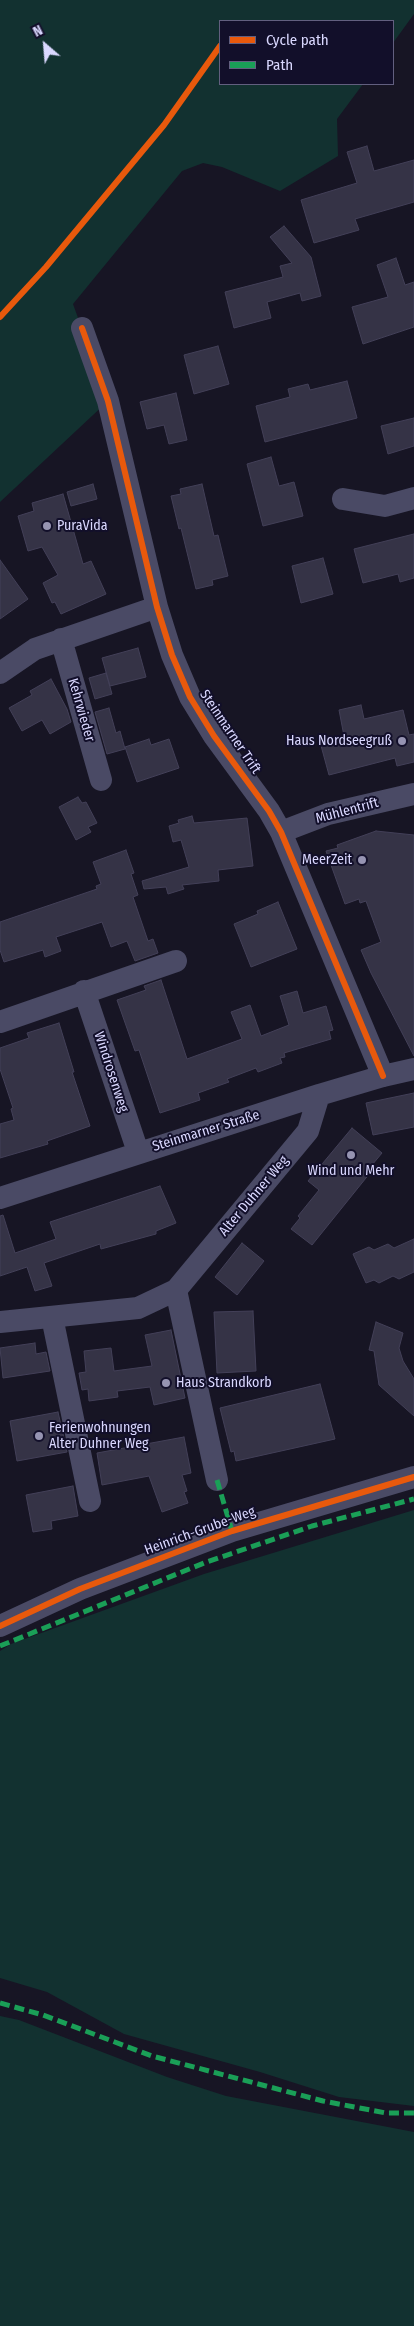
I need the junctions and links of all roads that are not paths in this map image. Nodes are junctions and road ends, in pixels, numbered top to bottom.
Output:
1 (82, 328) dead end
2 (414, 498) edge
3 (343, 499) dead end
4 (157, 607) junction
5 (61, 639) junction
6 (0, 673) edge
7 (101, 780) dead end
8 (414, 794) edge
9 (281, 832) junction
10 (176, 960) dead end
11 (84, 992) junction
12 (0, 1022) edge
13 (414, 1069) edge
14 (383, 1076) junction
15 (319, 1095) junction
16 (138, 1152) junction
17 (0, 1198) edge
18 (176, 1290) junction
19 (52, 1317) junction
20 (0, 1322) edge
21 (414, 1477) edge
22 (217, 1480) dead end
23 (90, 1501) dead end
24 (0, 1626) edge

1 - 4 street, Steinmarner Trift
2 - 3 street
4 - 5 street
4 - 9 street, Steinmarner Trift
5 - 6 street
5 - 7 street, Kehrwieder
8 - 9 street, Mühlentrift
9 - 14 street, Steinmarner Trift
10 - 11 street
11 - 12 street
11 - 16 street, Windrosenweg
13 - 14 street, Steinmarner Straße
14 - 15 street, Steinmarner Straße
15 - 16 street, Steinmarner Straße
15 - 18 street, Alter Duhner Weg
16 - 17 street, Steinmarner Straße
18 - 19 street, Alter Duhner Weg
18 - 22 street
19 - 20 street, Alter Duhner Weg
19 - 23 street
21 - 24 street, Heinrich-Grube-Weg

